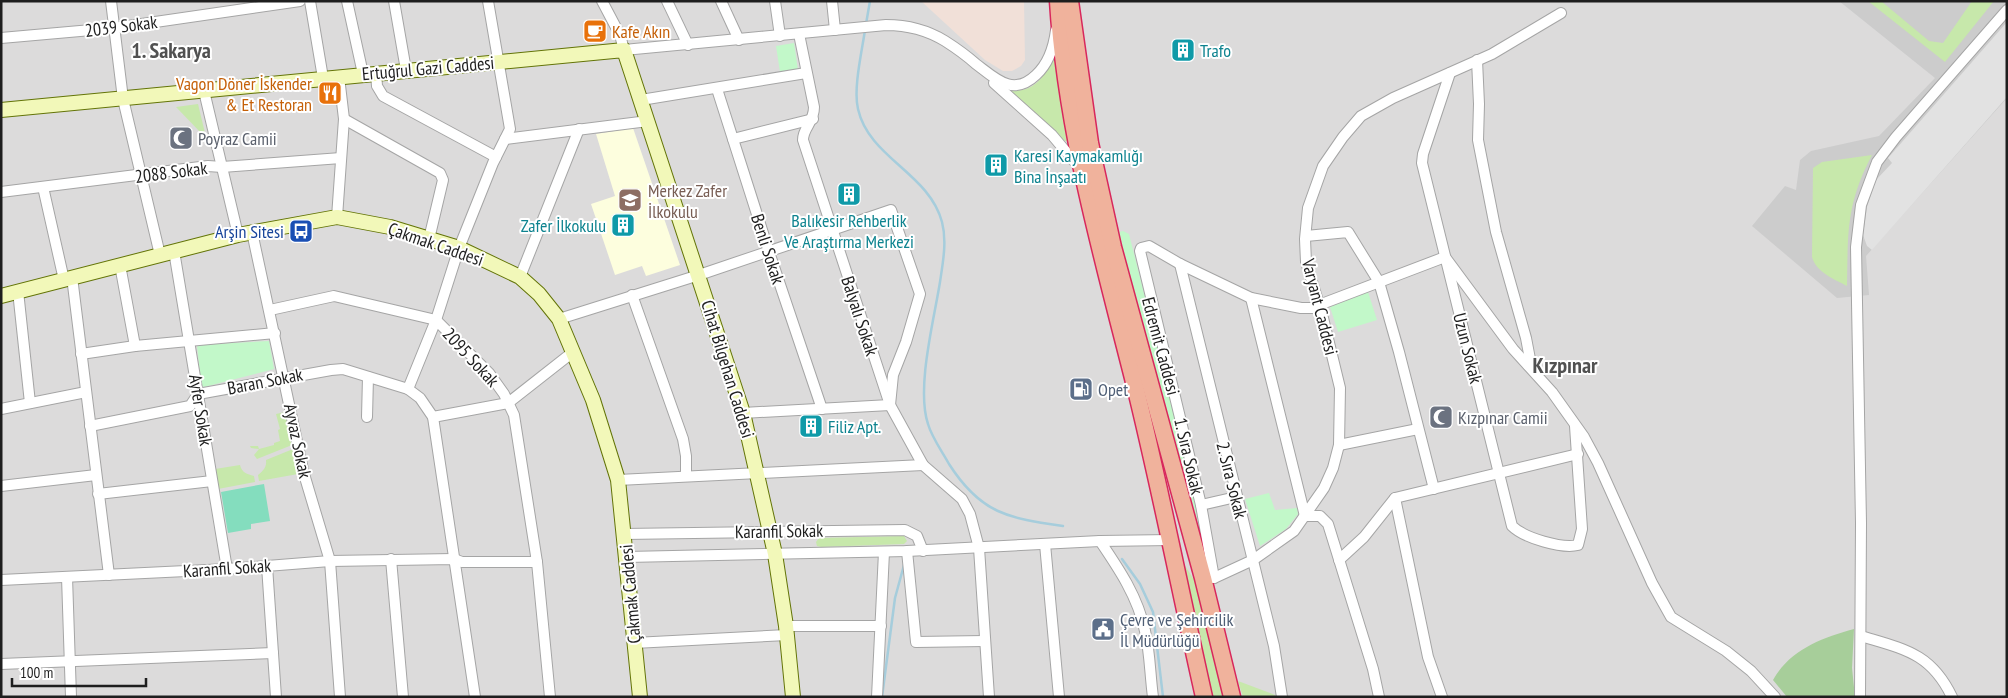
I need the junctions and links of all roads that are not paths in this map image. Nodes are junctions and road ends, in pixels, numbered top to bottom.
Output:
1 (111, 1) edge
2 (300, 1) edge
3 (310, 1) edge
4 (346, 1) edge
5 (395, 1) edge
6 (488, 1) edge
7 (602, 1) edge
8 (667, 1) edge
9 (721, 1) edge
10 (775, 1) edge
11 (832, 1) edge
12 (1062, 4) edge
13 (2007, 10) edge
14 (1561, 13) dead end
15 (114, 28) junction
16 (835, 30) junction
17 (799, 34) junction
18 (780, 36) junction
19 (1, 38) edge
20 (739, 40) junction
21 (688, 44) junction
22 (624, 50) junction
23 (966, 57) junction
24 (1477, 60) junction
25 (498, 62) junction
26 (406, 70) junction
27 (806, 73) junction
28 (1450, 73) junction
29 (370, 74) junction
30 (339, 77) junction
31 (323, 78) junction
32 (717, 89) junction
33 (204, 91) junction
34 (123, 99) junction
35 (641, 100) junction
36 (1, 110) edge
37 (344, 119) junction
38 (813, 119) junction
39 (648, 121) junction
40 (579, 129) junction
41 (505, 139) junction
42 (733, 139) junction
43 (496, 157) junction
44 (342, 158) junction
45 (222, 167) junction
46 (1084, 174) junction
47 (142, 175) junction
48 (43, 187) junction
49 (1, 192) edge
50 (337, 217) junction
51 (832, 230) junction
52 (245, 234) junction
53 (1306, 236) junction
54 (429, 239) junction
55 (459, 248) junction
56 (174, 251) junction
57 (768, 251) junction
58 (160, 255) junction
59 (1445, 257) junction
60 (1180, 264) junction
61 (120, 265) junction
62 (699, 274) junction
63 (520, 277) junction
64 (68, 278) junction
65 (1379, 282) junction
66 (18, 291) junction
67 (632, 295) junction
68 (1, 296) edge
69 (1251, 298) junction
70 (1320, 307) junction
71 (270, 310) junction
72 (559, 319) junction
73 (436, 320) junction
74 (275, 333) junction
75 (189, 341) junction
76 (136, 346) junction
77 (573, 352) junction
78 (81, 354) junction
79 (1528, 366) junction
80 (284, 377) junction
81 (368, 377) junction
82 (408, 389) junction
83 (86, 392) junction
84 (198, 394) junction
85 (30, 403) junction
86 (508, 403) junction
87 (890, 405) junction
88 (1, 409) edge
89 (822, 409) junction
90 (743, 413) junction
91 (367, 417) dead end
92 (433, 417) junction
93 (1575, 425) junction
94 (90, 426) junction
95 (1418, 429) junction
96 (1339, 445) junction
97 (1578, 454) junction
98 (1152, 458) junction
99 (923, 465) junction
100 (1498, 472) junction
101 (96, 474) junction
102 (758, 474) junction
103 (686, 476) junction
104 (618, 480) junction
105 (212, 481) junction
106 (1, 486) edge
107 (1434, 489) junction
108 (98, 494) junction
109 (1236, 497) junction
110 (1395, 498) junction
111 (1201, 505) junction
112 (1305, 516) junction
113 (771, 532) junction
114 (624, 534) junction
115 (1171, 540) junction
116 (1100, 541) junction
117 (1045, 544) junction
118 (979, 548) junction
119 (924, 550) junction
120 (884, 552) junction
121 (907, 552) junction
122 (775, 554) junction
123 (454, 558) junction
124 (627, 558) junction
125 (391, 559) junction
126 (1253, 560) junction
127 (1339, 560) junction
128 (330, 561) junction
129 (537, 562) junction
130 (267, 566) junction
131 (227, 569) junction
132 (108, 575) junction
133 (67, 577) junction
134 (1208, 578) junction
135 (1, 580) edge
136 (881, 626) junction
137 (786, 631) junction
138 (1861, 636) junction
139 (985, 641) junction
140 (634, 643) junction
141 (273, 653) junction
142 (70, 661) junction
143 (1, 664) edge
144 (1441, 695) edge
145 (71, 697) edge
146 (276, 697) edge
147 (340, 697) edge
148 (403, 697) edge
149 (475, 697) edge
150 (550, 697) edge
151 (640, 697) edge
152 (793, 697) edge
153 (877, 697) edge
154 (989, 697) edge
155 (1059, 697) edge
156 (1153, 697) edge
157 (1204, 697) edge
158 (1232, 697) edge
159 (1282, 697) edge
160 (1379, 697) edge
161 (1775, 697) edge
162 (1860, 697) edge
163 (1952, 697) edge

1 - 15 street
2 - 15 street, 2039 Sokak
3 - 31 street
4 - 29 street
5 - 26 street
6 - 25 street
7 - 22 street
8 - 21 street
9 - 20 street
10 - 18 street
11 - 16 street
12 - 23 street
12 - 46 highway, Edremit Caddesi
12 - 134 highway, Edremit Caddesi
13 - 138 street
14 - 24 street, Varyant Caddesi
15 - 19 street, 2039 Sokak
15 - 34 street
16 - 17 street, Ertuğrul Gazi Caddesi
16 - 23 street, Ertuğrul Gazi Caddesi
17 - 18 street, Ertuğrul Gazi Caddesi
17 - 27 street, Balyalı Sokak
18 - 20 street, Ertuğrul Gazi Caddesi
20 - 21 street, Ertuğrul Gazi Caddesi
21 - 22 street, Ertuğrul Gazi Caddesi
22 - 25 main road, Ertuğrul Gazi Caddesi
22 - 35 main road, Cihat Bilgehan Caddesi
23 - 46 street
24 - 28 street, Varyant Caddesi
24 - 79 street
25 - 26 main road, Ertuğrul Gazi Caddesi
25 - 41 street
26 - 29 main road, Ertuğrul Gazi Caddesi
27 - 32 street
27 - 38 street, Balyalı Sokak
28 - 53 street, Varyant Caddesi
28 - 59 street, Uzun Sokak
29 - 30 main road, Ertuğrul Gazi Caddesi
29 - 43 street
30 - 31 main road, Ertuğrul Gazi Caddesi
30 - 37 street
31 - 33 main road, Ertuğrul Gazi Caddesi
32 - 35 street
32 - 42 street, Benli Sokak
33 - 34 main road, Ertuğrul Gazi Caddesi
33 - 45 street, Ayvaz Sokak
34 - 36 main road, Ertuğrul Gazi Caddesi
34 - 47 street
35 - 39 main road, Cihat Bilgehan Caddesi
37 - 44 street
37 - 54 street
38 - 42 street
38 - 51 street, Balyalı Sokak
39 - 40 street
39 - 62 main road, Cihat Bilgehan Caddesi
40 - 41 street
40 - 63 street
41 - 43 street
42 - 57 street, Benli Sokak
43 - 55 street
44 - 45 street, 2088 Sokak
44 - 50 street
45 - 47 street, 2088 Sokak
45 - 52 street, Ayvaz Sokak
46 - 98 highway, Edremit Caddesi
47 - 48 street, 2088 Sokak
47 - 58 street
48 - 49 street, 2088 Sokak
48 - 64 street
50 - 52 main road, Çakmak Caddesi
50 - 54 main road, Çakmak Caddesi
51 - 57 street
51 - 87 street, Balyalı Sokak
51 - 87 street
52 - 56 main road, Çakmak Caddesi
52 - 71 street, Ayvaz Sokak
53 - 65 street
53 - 70 street, Varyant Caddesi
54 - 55 main road, Çakmak Caddesi
55 - 63 main road, Çakmak Caddesi
55 - 73 street
56 - 58 main road, Çakmak Caddesi
56 - 75 street, Ayfer Sokak
57 - 62 street
57 - 89 street, Benli Sokak
58 - 61 main road, Çakmak Caddesi
59 - 65 street
59 - 79 street
59 - 100 street, Uzun Sokak
60 - 69 street
60 - 109 street, 2. Sıra Sokak
60 - 111 street, 1. Sıra Sokak
61 - 64 main road, Çakmak Caddesi
61 - 76 street
62 - 67 street
62 - 90 main road, Cihat Bilgehan Caddesi
63 - 72 main road, Çakmak Caddesi
64 - 66 main road, Çakmak Caddesi
64 - 78 street
65 - 70 street
65 - 95 street
66 - 68 main road, Çakmak Caddesi
66 - 85 street
67 - 72 street
67 - 103 street
69 - 70 street
69 - 112 street
70 - 96 street, Varyant Caddesi
71 - 73 street, 2095 Sokak
71 - 74 street, Ayvaz Sokak
72 - 77 main road, Çakmak Caddesi
73 - 82 street
73 - 86 street, 2095 Sokak
74 - 75 street
74 - 80 street, Ayvaz Sokak
75 - 76 street
75 - 84 street, Ayfer Sokak
76 - 78 street
77 - 86 street
77 - 104 main road, Çakmak Caddesi
78 - 83 street
79 - 93 street
80 - 81 street, Baran Sokak
80 - 84 street, Baran Sokak
80 - 128 street, Ayvaz Sokak
81 - 82 street, Baran Sokak
81 - 91 street
82 - 92 street, Baran Sokak
83 - 85 street
83 - 94 street
84 - 94 street, Baran Sokak
84 - 105 street, Ayfer Sokak
85 - 88 street
86 - 92 street
86 - 129 street, 2095 Sokak
87 - 89 street
87 - 99 street, Balyalı Sokak
89 - 90 street
90 - 102 main road, Cihat Bilgehan Caddesi
92 - 123 street
93 - 97 street, Uzun Sokak
93 - 161 street
94 - 101 street
95 - 96 street
95 - 107 street
96 - 112 street, Varyant Caddesi
97 - 100 street
97 - 100 street, Uzun Sokak
98 - 115 highway, Edremit Caddesi
98 - 134 highway
99 - 102 street
99 - 118 street, Balyalı Sokak
100 - 107 street
101 - 106 street
101 - 108 street
102 - 103 street
102 - 113 main road, Cihat Bilgehan Caddesi
103 - 104 street
104 - 114 main road, Çakmak Caddesi
105 - 108 street
105 - 131 street, Ayfer Sokak
107 - 110 street
108 - 132 street
109 - 111 street
109 - 126 street, 2. Sıra Sokak
110 - 127 street
110 - 144 street
111 - 134 street, 1. Sıra Sokak
112 - 126 street, Varyant Caddesi
112 - 127 street
113 - 114 street, Karanfil Sokak
113 - 119 street, Karanfil Sokak
113 - 122 main road, Cihat Bilgehan Caddesi
114 - 124 main road, Çakmak Caddesi
115 - 116 street, Karanfil Sokak
115 - 157 highway, Edremit Caddesi
116 - 117 street, Karanfil Sokak
116 - 156 street
117 - 118 street, Karanfil Sokak
117 - 155 street
118 - 119 street, Karanfil Sokak
118 - 139 street, Balyalı Sokak
119 - 121 street, Karanfil Sokak
120 - 121 street, Karanfil Sokak
120 - 122 street, Karanfil Sokak
120 - 136 street
121 - 139 street
122 - 124 street, Karanfil Sokak
122 - 137 main road, Cihat Bilgehan Caddesi
123 - 125 street, Karanfil Sokak
123 - 129 street, Karanfil Sokak
123 - 149 street
124 - 140 main road, Çakmak Caddesi
125 - 128 street, Karanfil Sokak
125 - 148 street
126 - 134 street, Varyant Caddesi
126 - 159 street, 2. Sıra Sokak
127 - 160 street
128 - 130 street, Karanfil Sokak
128 - 147 street, Ayvaz Sokak
129 - 150 street, 2095 Sokak
130 - 131 street, Karanfil Sokak
130 - 141 street
131 - 132 street, Karanfil Sokak
132 - 133 street, Karanfil Sokak
133 - 135 street, Karanfil Sokak
133 - 142 street
134 - 158 highway, Edremit Caddesi
136 - 137 street
136 - 153 street
137 - 140 street
137 - 152 main road, Cihat Bilgehan Caddesi
138 - 162 street
138 - 163 street
139 - 154 street, Balyalı Sokak
140 - 151 main road, Çakmak Caddesi
141 - 142 street
141 - 146 street
142 - 143 street
142 - 145 street

